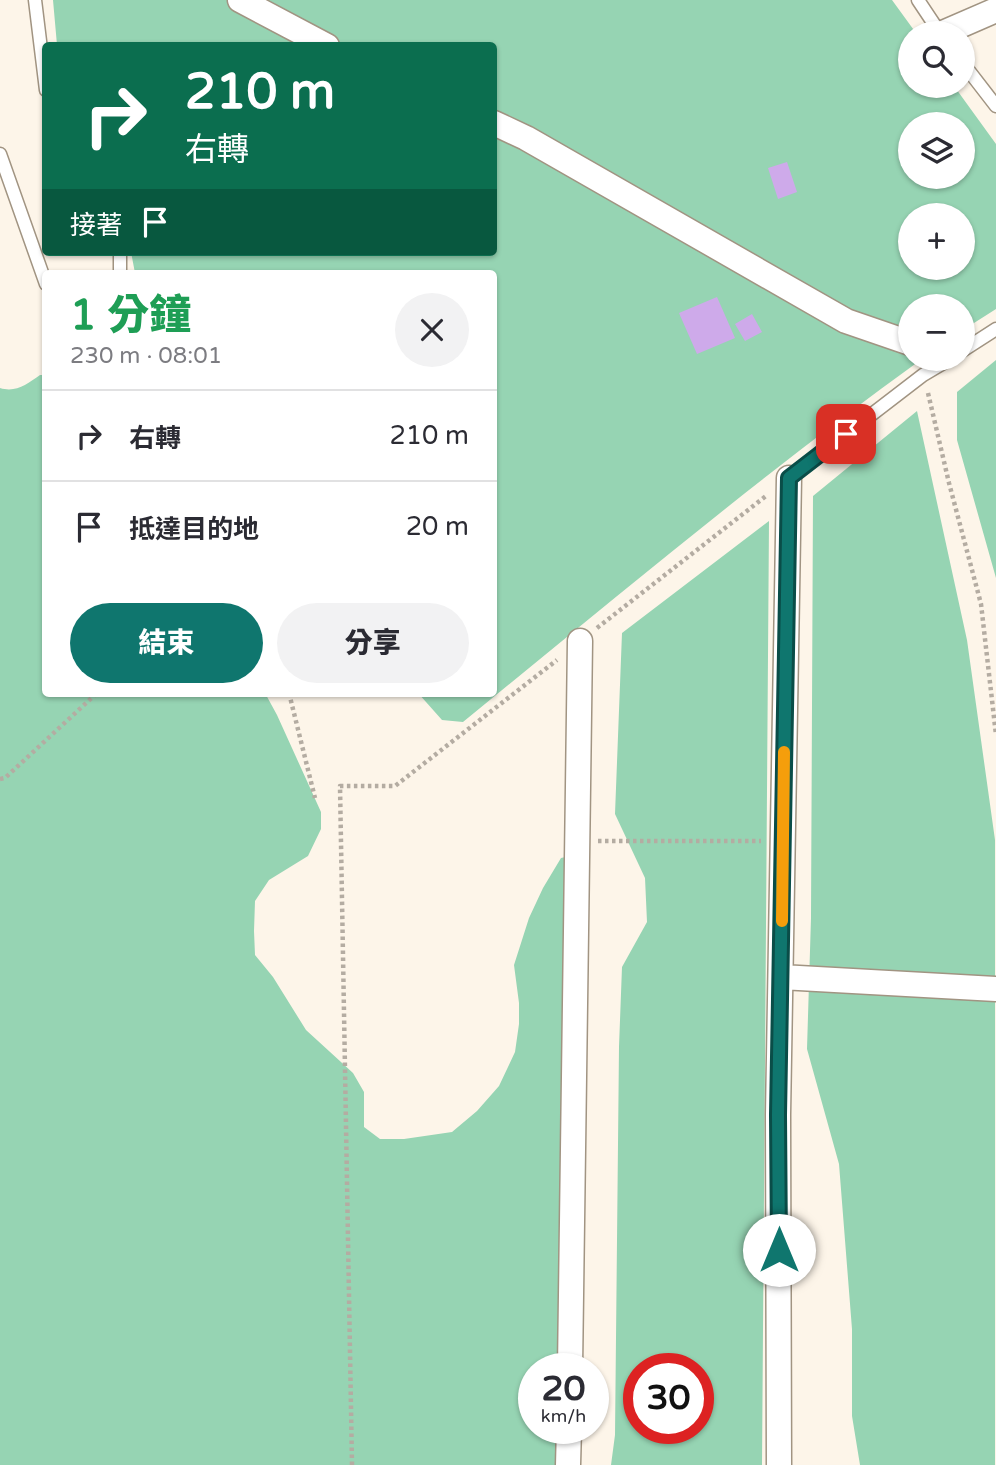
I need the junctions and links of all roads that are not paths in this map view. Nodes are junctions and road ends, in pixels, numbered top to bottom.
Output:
1 (35, 0) edge
2 (240, 0) edge
3 (918, 0) edge
4 (996, 10) edge
5 (933, 21) edge
6 (970, 21) edge
7 (319, 42) edge
8 (42, 57) edge
9 (975, 79) edge
10 (996, 106) edge
11 (497, 125) edge
12 (0, 154) edge
13 (42, 273) edge
14 (996, 330) edge
15 (898, 339) edge
16 (975, 343) edge
17 (930, 371) edge
18 (789, 478) joint
19 (580, 641) road end
20 (781, 977) junction
21 (996, 989) edge
22 (569, 1353) edge
23 (569, 1444) edge
24 (568, 1465) edge
25 (779, 1465) edge

1 - 8 lane
2 - 7 street
3 - 5 lane
4 - 6 street
9 - 10 lane
11 - 15 street
12 - 13 lane
14 - 16 lane
17 - 18 lane
18 - 20 street
19 - 22 street
20 - 21 street
20 - 25 street
23 - 24 street

